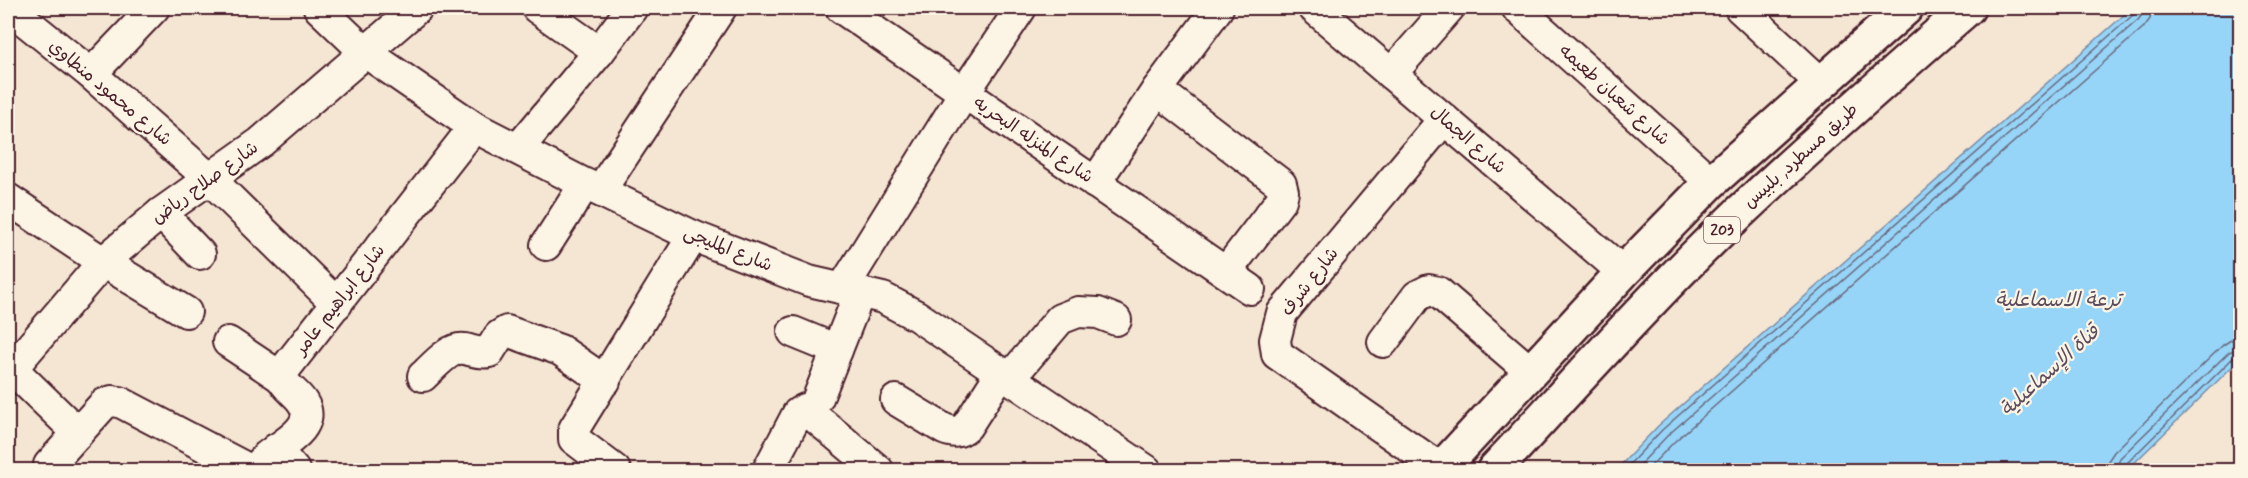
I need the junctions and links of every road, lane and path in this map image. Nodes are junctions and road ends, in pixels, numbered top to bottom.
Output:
1 (9, 8) edge
2 (154, 8) edge
3 (319, 8) edge
4 (417, 8) edge
5 (537, 8) edge
6 (632, 8) edge
7 (721, 8) edge
8 (841, 8) edge
9 (1021, 8) edge
10 (1218, 8) edge
11 (1314, 8) edge
12 (1449, 8) edge
13 (1516, 8) edge
14 (1740, 8) edge
15 (1906, 8) edge
16 (1968, 8) edge
17 (365, 52) junction
18 (599, 52) junction
19 (91, 74) junction
20 (1391, 74) junction
21 (1821, 83) junction
22 (1157, 90) junction
23 (964, 93) junction
24 (1444, 119) junction
25 (474, 126) junction
26 (518, 149) junction
27 (211, 180) junction
28 (1711, 182) junction
29 (1095, 183) junction
30 (592, 188) junction
31 (8, 199) edge
32 (161, 213) junction
33 (693, 236) junction
34 (546, 246) dead end
35 (200, 254) dead end
36 (103, 262) junction
37 (1226, 272) junction
38 (1623, 272) junction
39 (1250, 289) dead end
40 (852, 290) junction
41 (337, 304) junction
42 (186, 312) dead end
43 (1116, 320) dead end
44 (793, 332) dead end
45 (228, 342) dead end
46 (1383, 342) dead end
47 (837, 350) junction
48 (9, 369) edge
49 (1531, 372) junction
50 (1006, 375) junction
51 (423, 376) dead end
52 (282, 378) junction
53 (605, 381) junction
54 (818, 398) dead end
55 (896, 400) dead end
56 (78, 433) junction
57 (275, 464) edge
58 (49, 465) dead end
59 (1440, 470) edge
60 (250, 471) edge
61 (615, 471) edge
62 (768, 471) edge
63 (878, 471) edge
64 (1146, 471) edge
65 (1494, 471) edge

1 - 19 street, شارع محمود منطاوي
2 - 19 street
3 - 17 street, شارع المليجى
4 - 17 street, شارع صلاح رياض
5 - 18 street
6 - 18 street
7 - 30 street
8 - 23 street, شارع المنزله البحريه
9 - 23 street
10 - 22 street
11 - 20 street, شارع الجمال
12 - 20 street
13 - 28 street, شارع شعبان طعيمه
14 - 21 street
15 - 21 main road, 203
16 - 65 main road, طريق مسطرد, بلبيس / 203
17 - 25 street, شارع المليجى
17 - 27 street, شارع صلاح رياض
18 - 26 street
19 - 27 street, شارع محمود منطاوي
20 - 24 street, شارع الجمال
21 - 28 main road, 203
22 - 29 street
22 - 37 street
23 - 29 street, شارع المنزله البحريه
23 - 40 street
24 - 38 street, شارع الجمال
24 - 59 street, شارع شرف
25 - 26 street, شارع المليجى
25 - 41 street, شارع ابراهيم عامر
26 - 30 street, شارع المليجى
27 - 32 street, شارع صلاح رياض
27 - 41 street, شارع محمود منطاوي
28 - 38 main road, 203
29 - 37 street, شارع المنزله البحريه
30 - 33 street, شارع المليجى
30 - 34 street
31 - 36 street
32 - 35 street
32 - 36 street, شارع صلاح رياض
33 - 40 street, شارع المليجى
33 - 53 street
36 - 42 street
36 - 48 street, شارع صلاح رياض
37 - 39 street, شارع المنزله البحريه
38 - 49 main road, 203
40 - 47 street
40 - 50 street, شارع المليجى
41 - 52 street, شارع ابراهيم عامر
43 - 50 street
44 - 47 street
45 - 52 street
46 - 49 street
47 - 54 street
48 - 56 street
49 - 59 main road, 203
50 - 55 street
50 - 64 street, شارع المليجى
51 - 53 street
52 - 57 street
53 - 61 street
56 - 58 street
56 - 60 street
62 - 63 street

